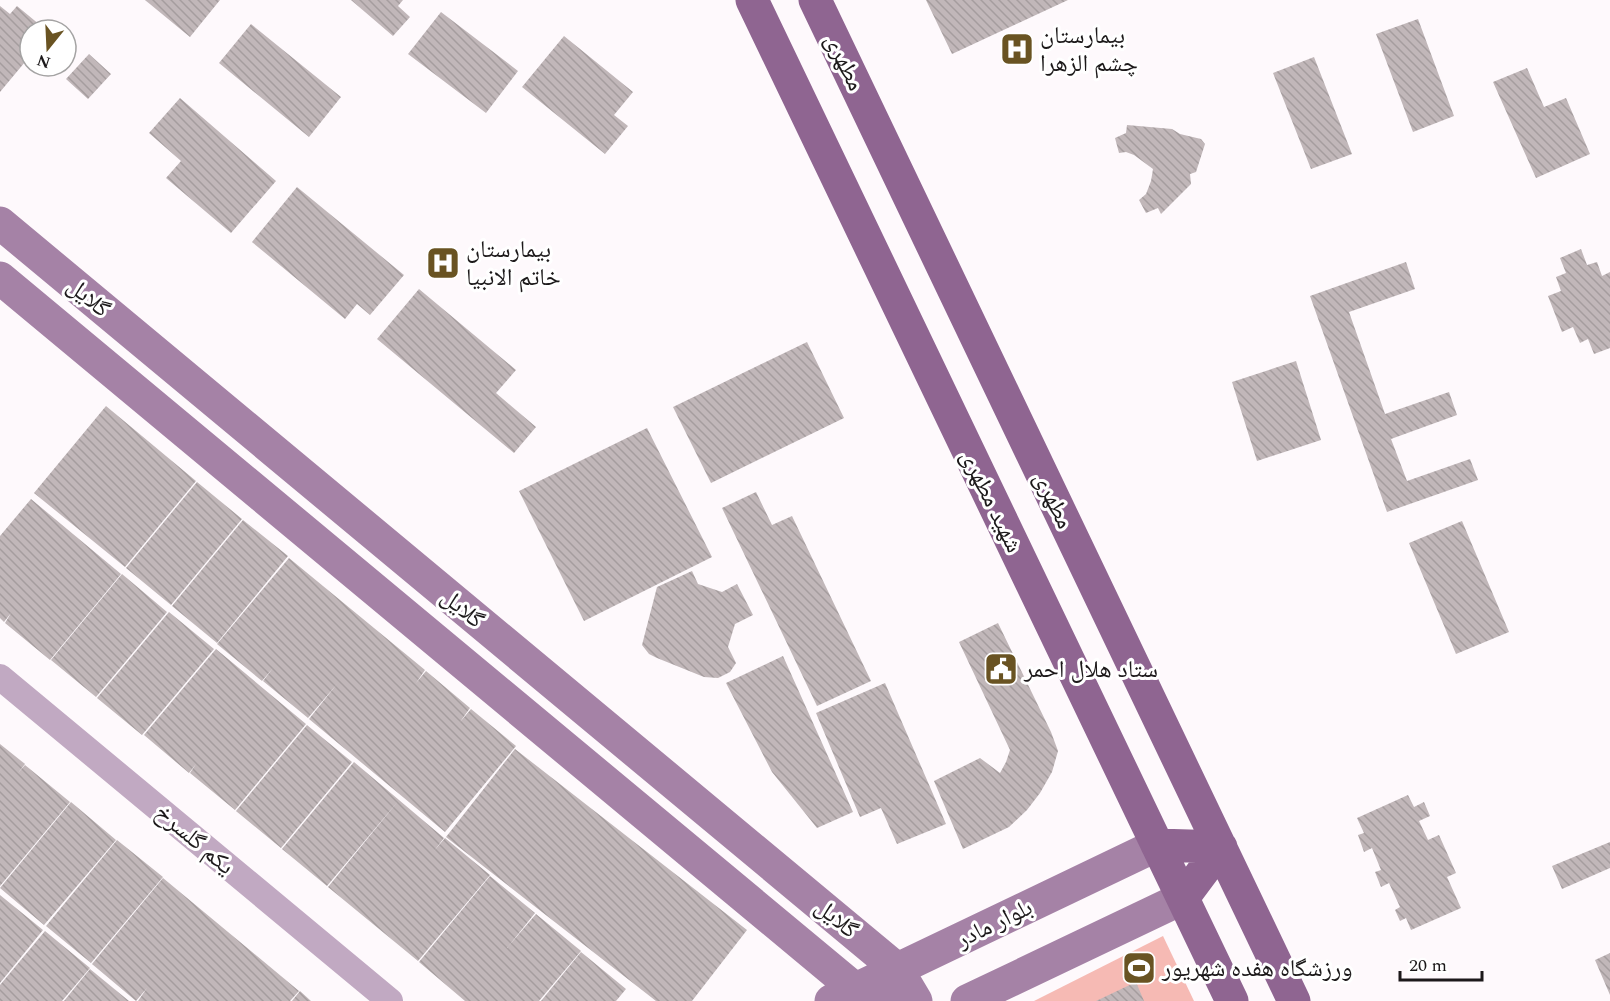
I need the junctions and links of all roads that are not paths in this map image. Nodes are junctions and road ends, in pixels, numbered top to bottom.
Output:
1 (752, 0) edge
2 (815, 0) edge
3 (0, 223) edge
4 (0, 278) edge
5 (0, 676) edge
6 (1157, 845) junction
7 (1221, 847) junction
8 (1183, 898) junction
9 (897, 969) junction
10 (856, 997) edge
11 (390, 1001) edge
12 (916, 1001) edge
13 (968, 1001) edge
14 (1232, 1001) edge
15 (1294, 1001) edge

1 - 6 main road, شهید مطهری
2 - 7 main road, مطهری
3 - 9 street, گلایل
4 - 10 street, گلایل
5 - 11 street, یکم گلسرخ
6 - 7 main road
6 - 8 main road, شهید مطهری
6 - 9 street, بلوار مادر
7 - 8 main road
7 - 15 main road, مطهری
8 - 13 street
8 - 14 main road, شهید مطهری
9 - 10 street, بلوار مادر
9 - 12 street, گلایل

